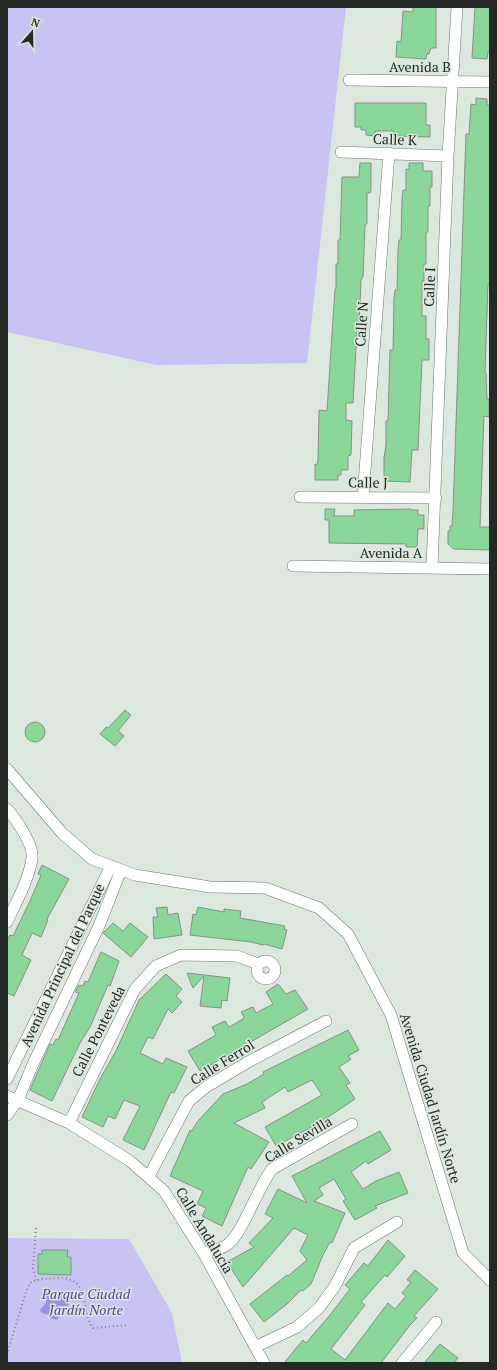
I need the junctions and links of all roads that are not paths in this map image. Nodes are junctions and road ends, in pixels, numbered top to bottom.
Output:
1 (457, 7) edge
2 (349, 80) dead end
3 (453, 81) junction
4 (490, 82) edge
5 (341, 152) dead end
6 (389, 153) junction
7 (448, 156) junction
8 (300, 497) dead end
9 (363, 497) junction
10 (436, 498) junction
11 (293, 566) dead end
12 (432, 568) junction
13 (490, 568) edge
14 (7, 769) edge
15 (7, 809) edge
16 (116, 868) junction
17 (7, 922) edge
18 (258, 964) dead end
19 (326, 1022) dead end
20 (7, 1079) edge
21 (7, 1096) edge
22 (18, 1100) junction
23 (7, 1115) edge
24 (69, 1123) junction
25 (352, 1124) dead end
26 (149, 1176) junction
27 (397, 1222) dead end
28 (204, 1254) junction
29 (490, 1280) edge
30 (436, 1322) dead end
31 (255, 1347) junction
32 (264, 1363) edge
33 (402, 1363) edge

1 - 3 street, Calle I
2 - 3 street, Avenida B
3 - 4 street, Avenida B
3 - 7 street, Calle I
5 - 6 street, Calle K
6 - 7 street, Calle K
6 - 9 street, Calle N
7 - 10 street, Calle I
8 - 9 street, Calle J
9 - 10 street, Calle J
10 - 12 street, Calle I
11 - 12 street, Avenida A
12 - 13 street, Avenida A
14 - 16 street, Avenida Ciudad Jardín Norte
15 - 17 street
16 - 20 street, Avenida Principal del Parque
16 - 22 street, Avenida Principal del Parque
16 - 29 street, Avenida Ciudad Jardín Norte
18 - 24 street, Calle Ponteveda
19 - 26 street, Calle Ferrol
21 - 22 street, Calle Andalucía
22 - 23 street, Avenida Principal del Parque
22 - 24 street, Calle Andalucía
24 - 26 street, Calle Andalucía
25 - 28 street, Calle Sevilla
26 - 28 street, Calle Andalucía
27 - 31 street
28 - 31 street, Calle Andalucía
30 - 33 street
31 - 32 street, Calle Andalucía

